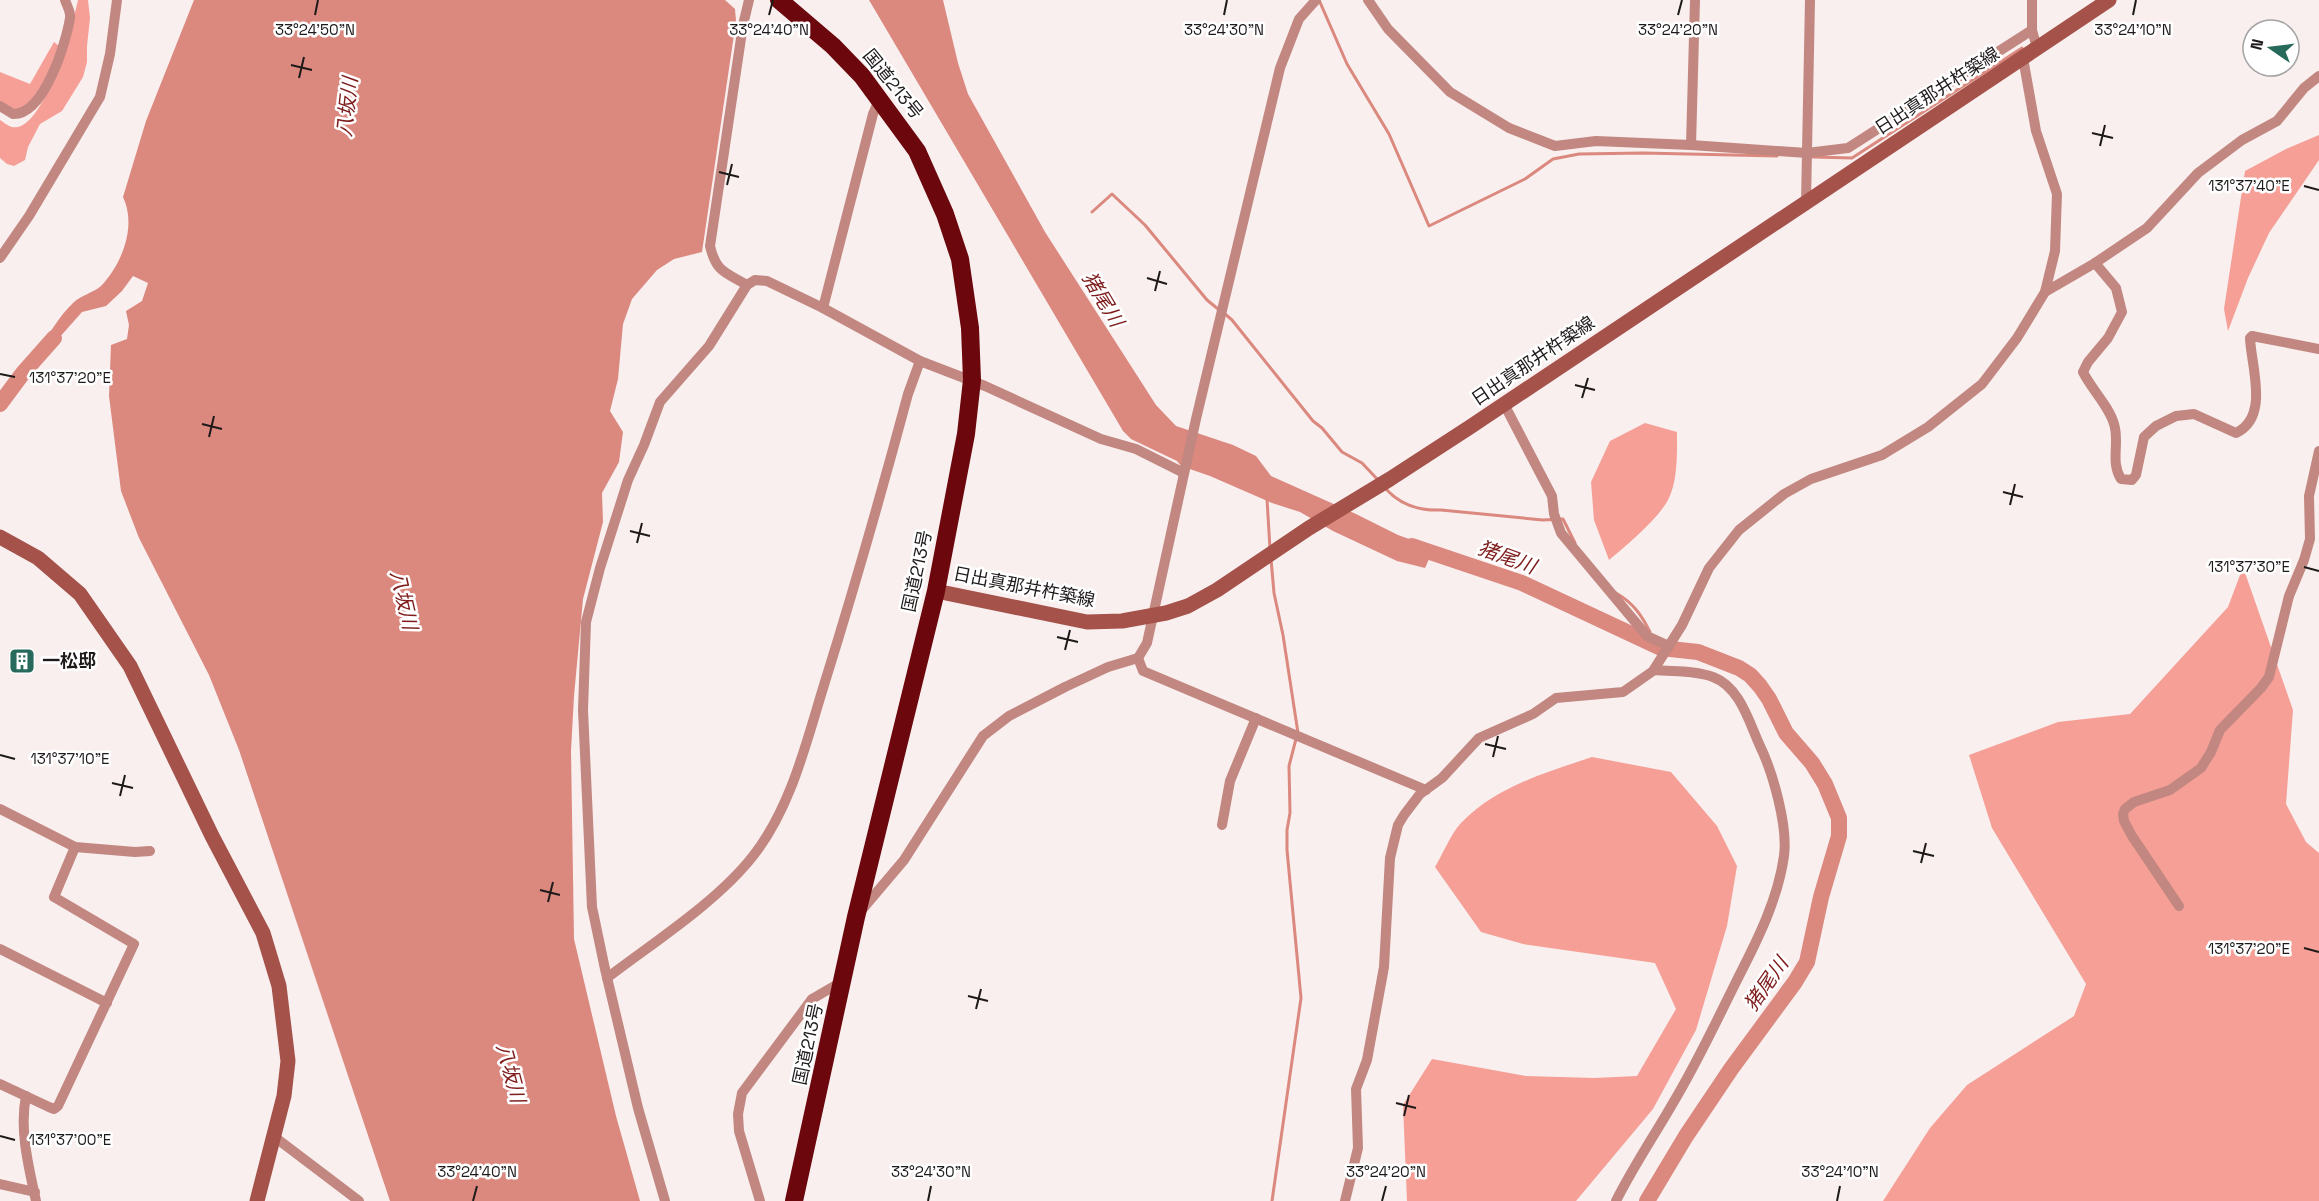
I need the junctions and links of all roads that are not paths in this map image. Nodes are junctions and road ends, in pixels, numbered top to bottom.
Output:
1 (65, 0) edge
2 (117, 0) edge
3 (750, 0) edge
4 (779, 0) edge
5 (1368, 0) edge
6 (1695, 0) edge
7 (1810, 0) edge
8 (2032, 0) edge
9 (2109, 0) edge
10 (1315, 1) edge
11 (2032, 30) junction
12 (2037, 48) junction
13 (2023, 58) junction
14 (2319, 76) edge
15 (880, 98) junction
16 (0, 106) edge
17 (1691, 145) junction
18 (1807, 158) junction
19 (1806, 202) junction
20 (0, 258) edge
21 (2095, 263) junction
22 (747, 285) junction
23 (2046, 292) junction
24 (823, 308) junction
25 (2319, 349) edge
26 (920, 361) junction
27 (972, 380) junction
28 (1503, 404) junction
29 (2319, 451) edge
30 (1184, 473) junction
31 (0, 537) edge
32 (936, 591) junction
33 (1152, 615) junction
34 (1669, 646) junction
35 (1138, 658) junction
36 (1654, 670) junction
37 (1256, 718) junction
38 (1426, 790) junction
39 (0, 809) edge
40 (1222, 825) dead end
41 (75, 847) junction
42 (150, 851) dead end
43 (2179, 906) dead end
44 (856, 917) junction
45 (0, 949) edge
46 (607, 978) junction
47 (843, 981) junction
48 (107, 1003) junction
49 (0, 1084) edge
50 (26, 1096) junction
51 (272, 1135) junction
52 (0, 1184) edge
53 (35, 1197) edge
54 (257, 1201) edge
55 (359, 1201) edge
56 (665, 1201) edge
57 (760, 1201) edge
58 (794, 1201) edge
59 (1345, 1201) edge
60 (1616, 1201) edge

1 - 16 street
2 - 20 street
3 - 22 street
4 - 15 highway, 国道213号
5 - 17 street
6 - 17 street
7 - 18 street
8 - 11 street
9 - 12 main road, 日出真那井杵築線
10 - 30 street
11 - 12 street
11 - 18 street
12 - 13 main road, 日出真那井杵築線
13 - 19 main road, 日出真那井杵築線
13 - 23 street
14 - 21 street
15 - 24 street
15 - 27 highway, 国道213号
17 - 18 street
18 - 19 street
19 - 28 main road, 日出真那井杵築線
21 - 23 street
21 - 25 street
22 - 24 street
22 - 46 street
23 - 34 street
24 - 26 street
26 - 27 street
26 - 46 street
27 - 30 street
27 - 32 highway, 国道213号
28 - 33 main road, 日出真那井杵築線
28 - 34 street
29 - 43 street
30 - 33 street
31 - 51 main road
32 - 33 main road, 日出真那井杵築線
32 - 44 highway, 国道213号
33 - 35 street
34 - 36 street
35 - 37 street
35 - 44 street
36 - 38 street
36 - 60 street
37 - 38 street
37 - 40 street
38 - 59 street
39 - 41 street
41 - 42 street
41 - 48 street
44 - 47 highway, 国道213号
45 - 48 street
46 - 56 street
47 - 57 street
47 - 58 highway, 国道213号
48 - 50 street
49 - 50 street
50 - 53 street
51 - 54 main road
51 - 55 street
52 - 53 street

